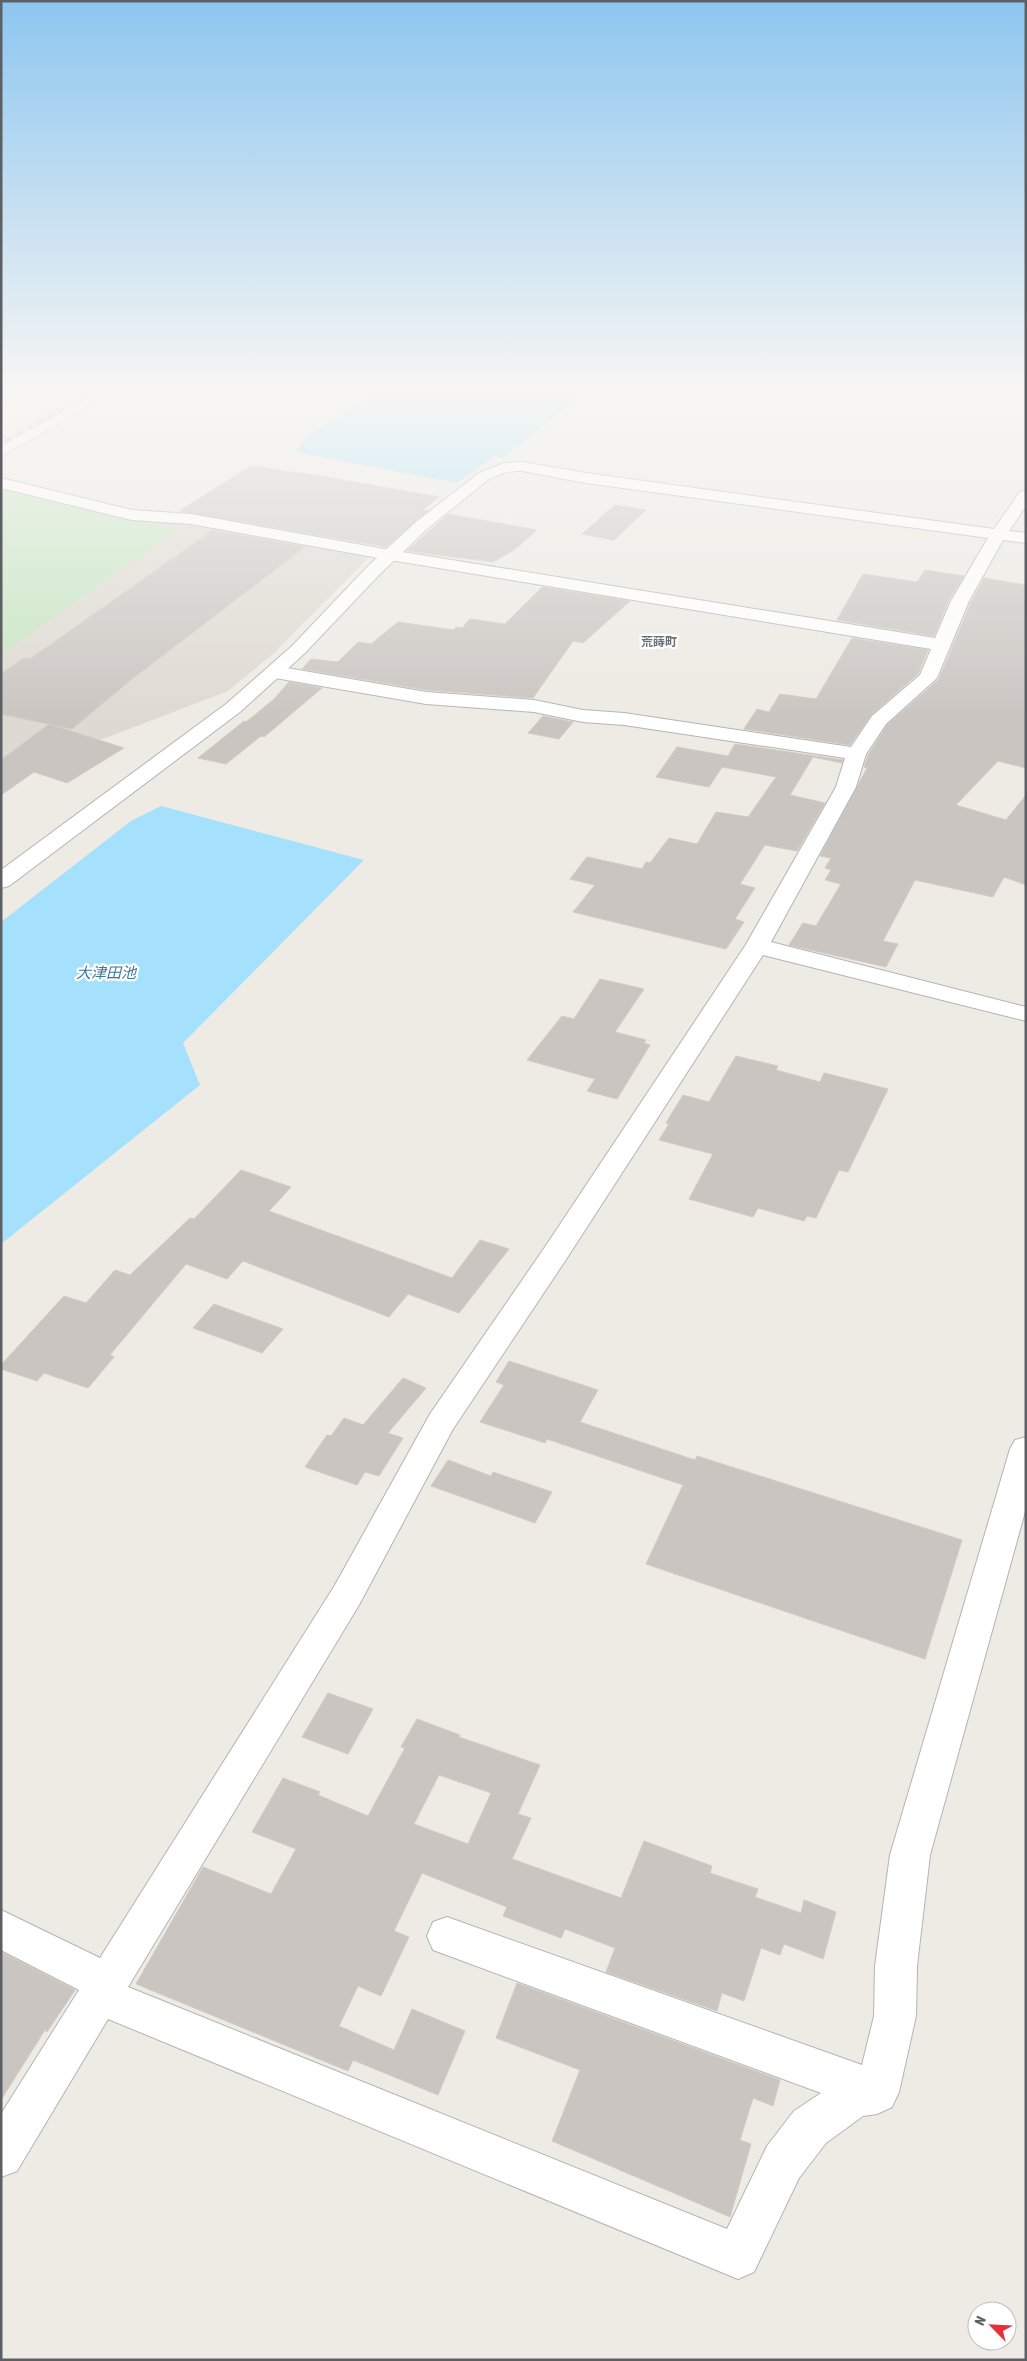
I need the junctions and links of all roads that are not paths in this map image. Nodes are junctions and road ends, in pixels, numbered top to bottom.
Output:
1 (80, 502) edge
2 (451, 502) edge
3 (764, 502) edge
4 (1021, 502) edge
5 (998, 534) junction
6 (1026, 538) edge
7 (390, 555) junction
8 (943, 645) junction
9 (275, 672) junction
10 (856, 754) junction
11 (1, 882) edge
12 (757, 946) junction
13 (1026, 1014) edge
14 (1026, 1449) edge
15 (1, 1929) edge
16 (447, 1936) dead end
17 (103, 1989) junction
18 (877, 2092) junction
19 (1, 2155) edge

1 - 7 street
2 - 7 street
3 - 5 street
4 - 5 street
5 - 6 street
5 - 8 street
7 - 8 street
7 - 9 street
8 - 10 street
9 - 10 street
9 - 11 street
10 - 12 street
12 - 13 street
12 - 17 street
14 - 18 street
15 - 17 street
16 - 18 street
17 - 18 street
17 - 19 street

